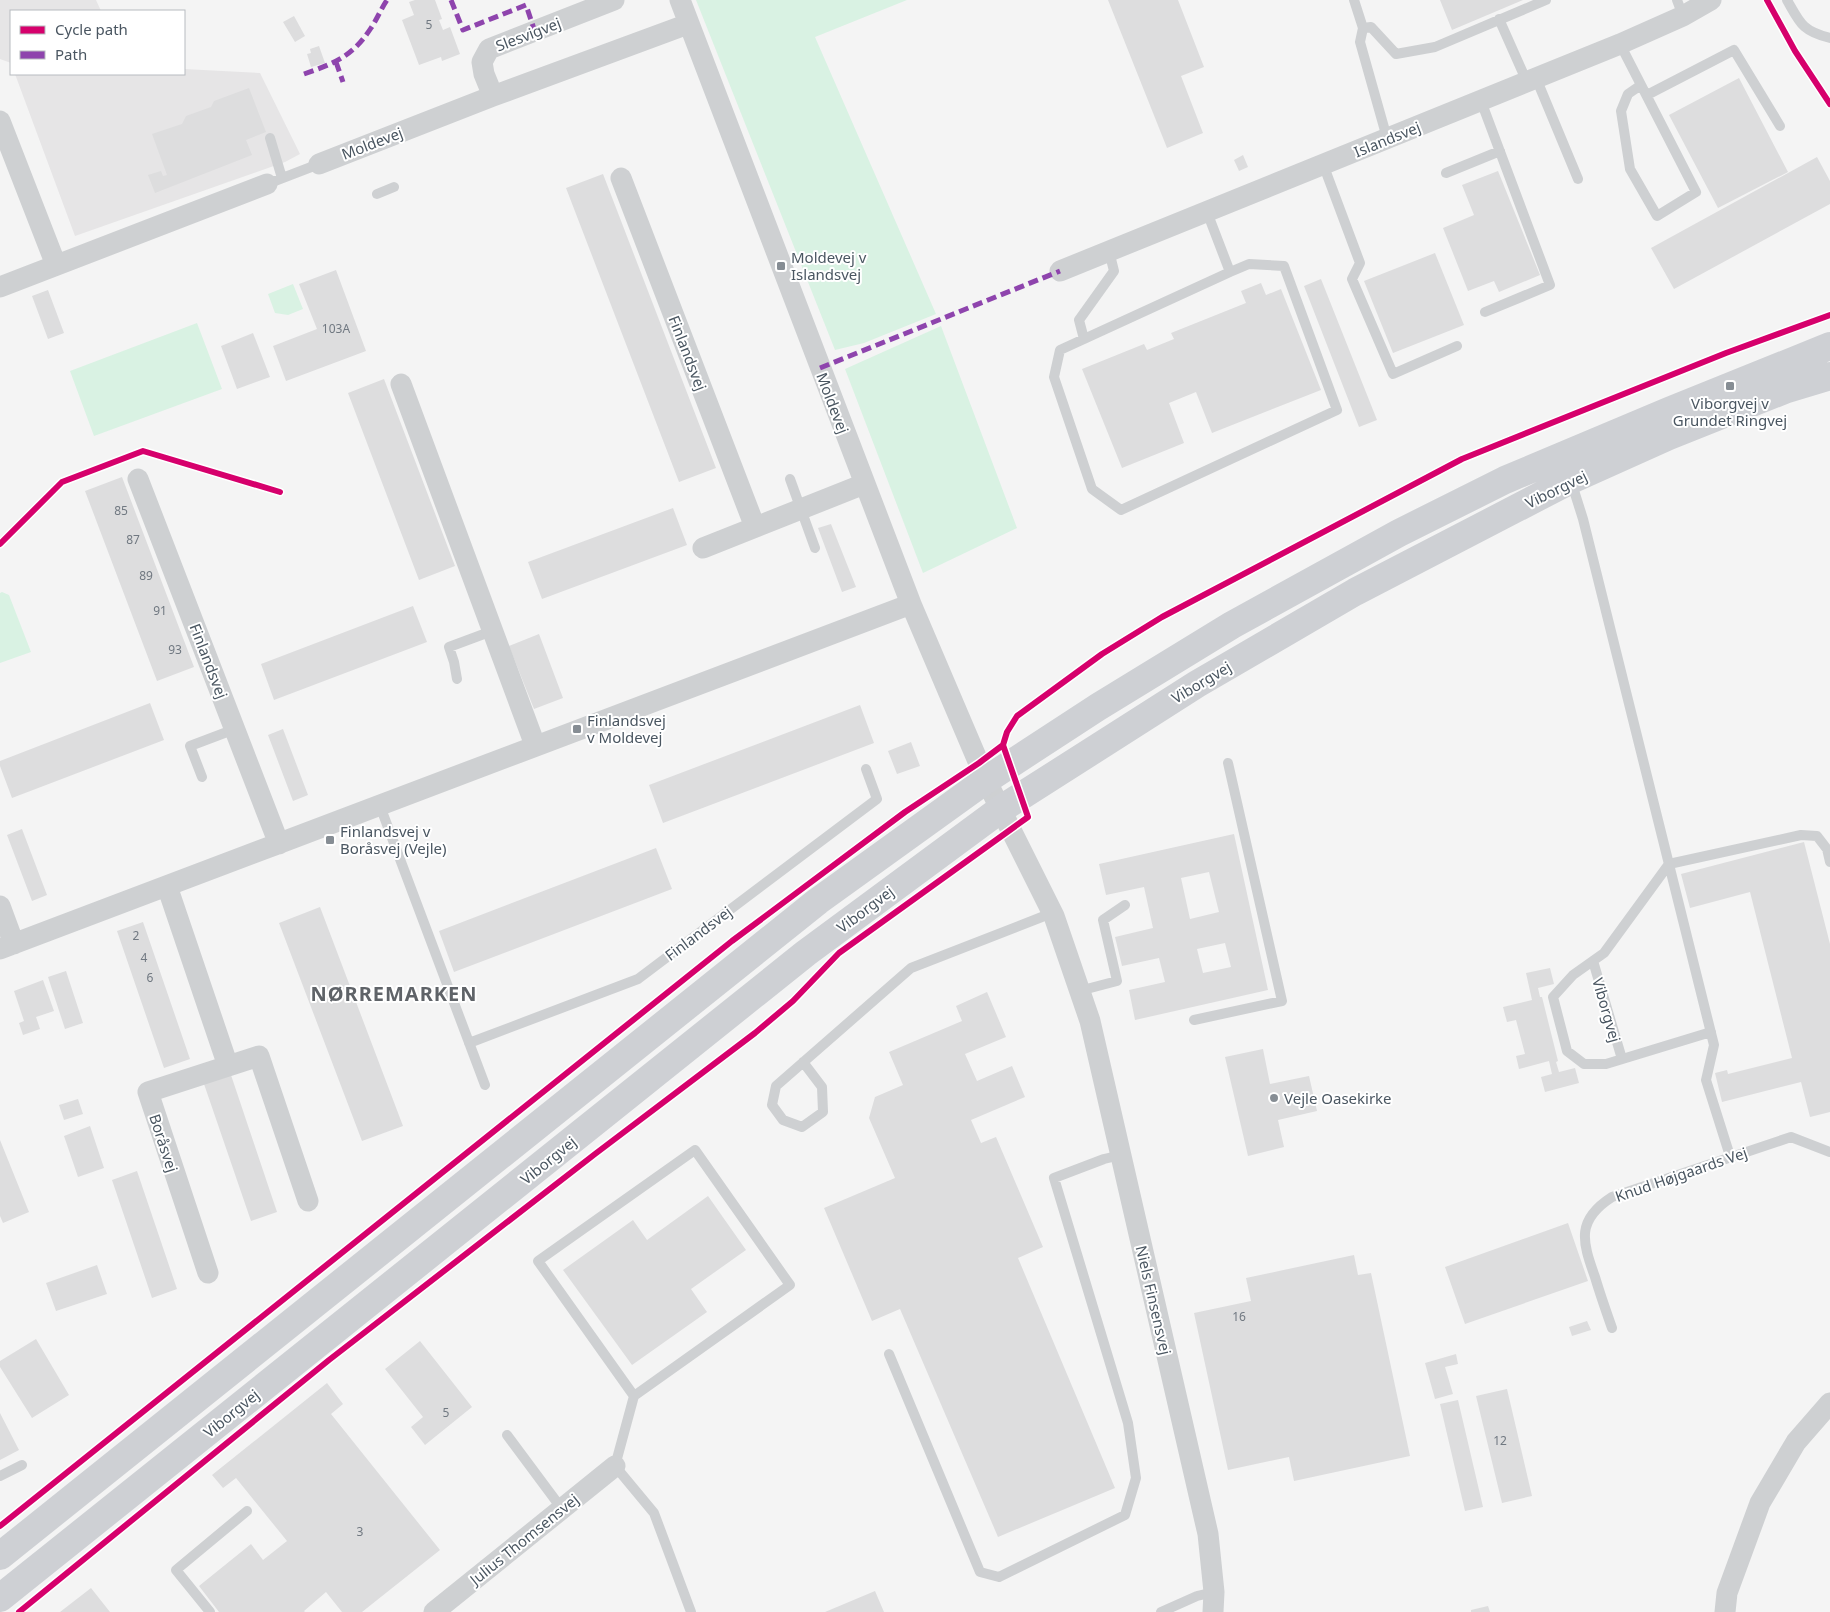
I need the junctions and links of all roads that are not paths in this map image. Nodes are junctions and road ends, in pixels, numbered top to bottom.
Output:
1 (614, 0) edge
2 (680, 0) edge
3 (1354, 0) edge
4 (1546, 0) edge
5 (1711, 0) edge
6 (1787, 0) edge
7 (1680, 8) edge
8 (1500, 19) junction
9 (688, 24) junction
10 (1363, 28) junction
11 (1830, 38) edge
12 (1620, 44) junction
13 (1532, 80) junction
14 (1641, 85) junction
15 (1647, 95) junction
16 (493, 96) junction
17 (1481, 101) junction
18 (0, 121) edge
19 (1780, 126) dead end
20 (270, 138) dead end
21 (1388, 138) junction
22 (1500, 151) junction
23 (319, 164) joint
24 (1323, 164) junction
25 (1446, 173) dead end
26 (621, 178) dead end
27 (1578, 179) dead end
28 (274, 181) junction
29 (394, 186) dead end
30 (377, 194) dead end
31 (1207, 212) junction
32 (1109, 251) junction
33 (56, 265) junction
34 (1060, 271) dead end
35 (1230, 272) junction
36 (0, 287) edge
37 (1484, 312) dead end
38 (1084, 339) junction
39 (1457, 346) dead end
40 (1830, 346) edge
41 (1830, 376) edge
42 (402, 384) dead end
43 (138, 479) dead end
44 (790, 479) dead end
45 (1571, 480) junction
46 (864, 484) junction
47 (801, 509) junction
48 (755, 527) junction
49 (703, 548) dead end
50 (815, 548) dead end
51 (910, 604) junction
52 (492, 631) junction
53 (457, 679) dead end
54 (235, 729) junction
55 (535, 745) junction
56 (1228, 763) dead end
57 (866, 769) dead end
58 (202, 777) dead end
59 (986, 780) junction
60 (380, 806) junction
61 (1000, 808) junction
62 (279, 844) junction
63 (1830, 862) edge
64 (1669, 864) junction
65 (167, 886) junction
66 (0, 906) edge
67 (1125, 906) dead end
68 (1052, 913) junction
69 (7, 946) edge
70 (1593, 961) junction
71 (1079, 991) junction
72 (1194, 1020) dead end
73 (1711, 1032) junction
74 (469, 1043) junction
75 (1622, 1059) junction
76 (803, 1062) junction
77 (228, 1066) junction
78 (485, 1085) dead end
79 (1830, 1152) edge
80 (1121, 1155) junction
81 (1730, 1156) junction
82 (308, 1201) dead end
83 (208, 1274) dead end
84 (1612, 1328) dead end
85 (889, 1354) dead end
86 (634, 1396) junction
87 (1830, 1403) edge
88 (507, 1434) dead end
89 (22, 1465) dead end
90 (615, 1466) junction
91 (0, 1476) edge
92 (562, 1508) junction
93 (247, 1511) dead end
94 (0, 1556) edge
95 (0, 1598) edge
96 (1214, 1602) edge
97 (210, 1612) edge
98 (434, 1612) edge
99 (691, 1612) edge
100 (1161, 1612) edge
101 (1725, 1612) edge

1 - 16 street, Slesvigvej
2 - 9 street, Moldevej
3 - 10 lane
4 - 8 lane
5 - 7 street, Islandsvej
6 - 11 lane
7 - 12 street, Islandsvej
8 - 10 lane
8 - 13 lane
9 - 16 street, Moldevej
9 - 46 street, Moldevej
10 - 21 lane
12 - 13 street, Islandsvej
12 - 14 lane
13 - 17 street, Islandsvej
13 - 27 lane
14 - 15 lane
14 - 15 lane
15 - 19 lane
16 - 23 street, Moldevej
17 - 21 street, Islandsvej
17 - 22 lane
18 - 33 street
20 - 28 lane
21 - 24 street, Islandsvej
22 - 25 lane
22 - 37 lane
23 - 28 lane, Moldevej
24 - 31 street, Islandsvej
24 - 39 lane
26 - 48 street, Finlandsvej
28 - 33 street, Moldevej
29 - 30 lane
31 - 32 street, Islandsvej
31 - 35 lane
32 - 34 street, Islandsvej
32 - 38 lane
33 - 36 street, Moldevej
35 - 38 lane
35 - 38 lane
40 - 59 street, Viborgvej
41 - 45 street, Viborgvej
42 - 52 street
43 - 54 street, Finlandsvej
44 - 47 lane
45 - 61 street, Viborgvej
45 - 64 lane
46 - 47 street
46 - 51 street, Moldevej
47 - 48 street
47 - 50 lane
48 - 49 street
51 - 55 street
51 - 59 street, Moldevej
52 - 53 lane
52 - 55 street
54 - 58 lane
54 - 62 street, Finlandsvej
55 - 60 street
56 - 72 lane
57 - 74 lane, Finlandsvej
59 - 61 street, Niels Finsensvej
59 - 94 street, Viborgvej
60 - 62 street
60 - 74 lane
61 - 68 street, Niels Finsensvej
61 - 95 street, Viborgvej
62 - 65 street
63 - 64 lane
64 - 70 lane
64 - 73 lane
65 - 69 street
65 - 77 street
66 - 69 street
67 - 71 lane
68 - 71 street, Niels Finsensvej
68 - 76 lane
70 - 75 lane, Viborgvej
70 - 75 lane
71 - 80 street, Niels Finsensvej
73 - 75 lane
73 - 81 lane
74 - 78 lane
76 - 76 lane
77 - 82 street, Boråsvej
77 - 83 street, Boråsvej
79 - 81 lane, Knud Højgaards Vej
80 - 85 lane
80 - 96 street, Niels Finsensvej
81 - 84 lane, Knud Højgaards Vej
86 - 86 lane
86 - 90 lane
87 - 101 street
88 - 92 lane
89 - 91 lane
90 - 92 street, Julius Thomsensvej
90 - 99 lane
92 - 98 street, Julius Thomsensvej
93 - 97 lane
96 - 100 lane

